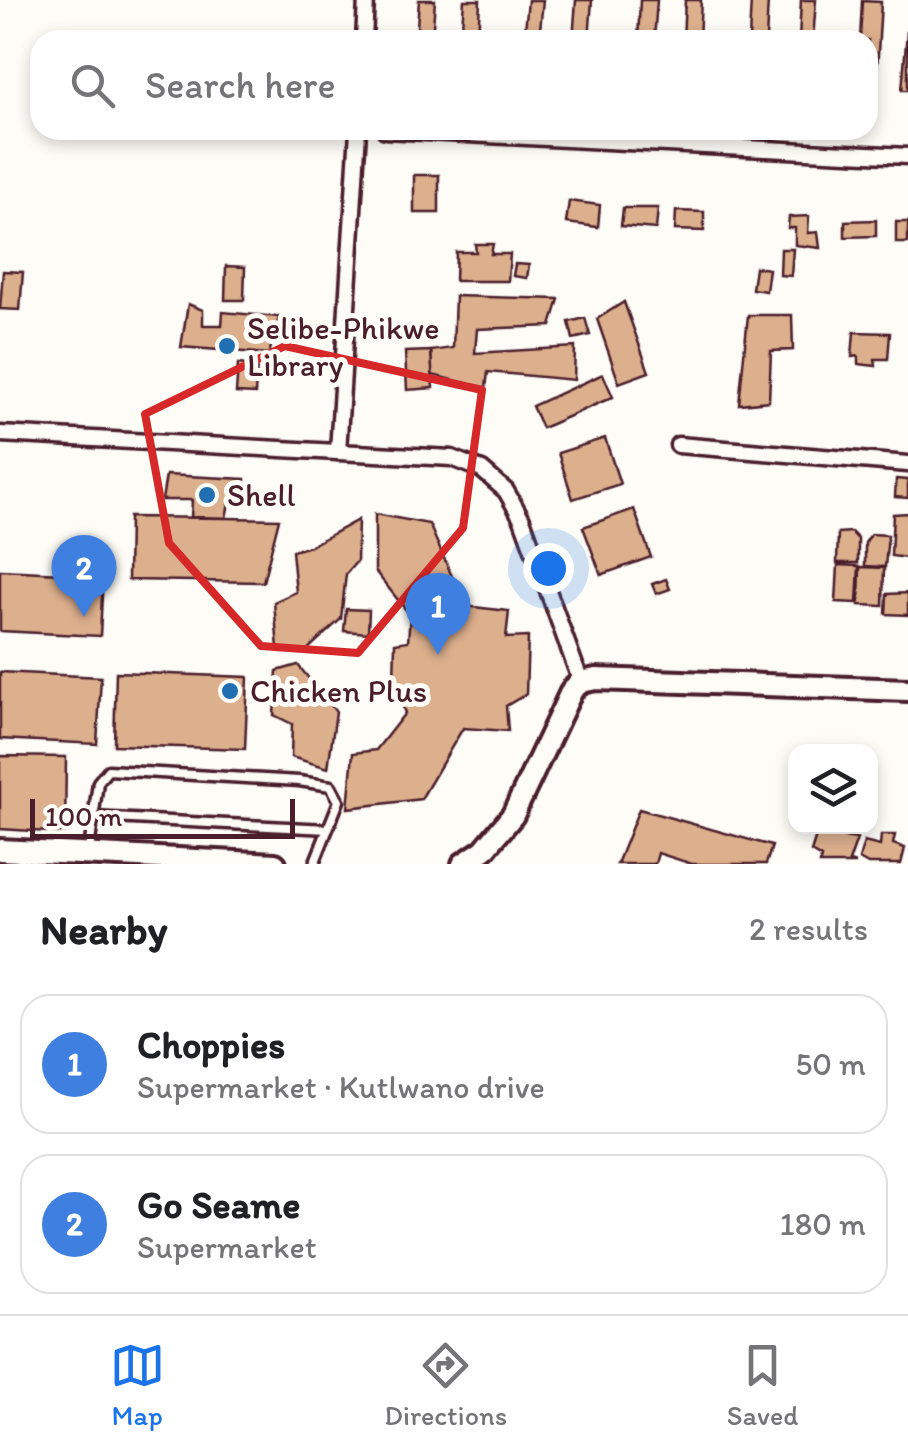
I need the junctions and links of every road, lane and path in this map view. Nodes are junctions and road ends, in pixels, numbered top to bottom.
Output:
1 (366, 0) edge
2 (364, 30) edge
3 (357, 140) edge
4 (586, 140) edge
5 (908, 156) edge
6 (0, 434) edge
7 (678, 445) dead end
8 (338, 452) junction
9 (908, 464) edge
10 (582, 682) junction
11 (908, 690) edge
12 (93, 817) junction
13 (328, 829) junction
14 (0, 850) edge
15 (89, 855) junction
16 (274, 864) edge
17 (314, 864) edge
18 (463, 864) edge

1 - 2 street
3 - 8 street
4 - 5 street
6 - 8 street
7 - 9 street
8 - 10 street
10 - 11 street
10 - 18 street
12 - 13 lane
12 - 13 lane
12 - 15 lane
13 - 17 lane
14 - 15 street
15 - 16 street

